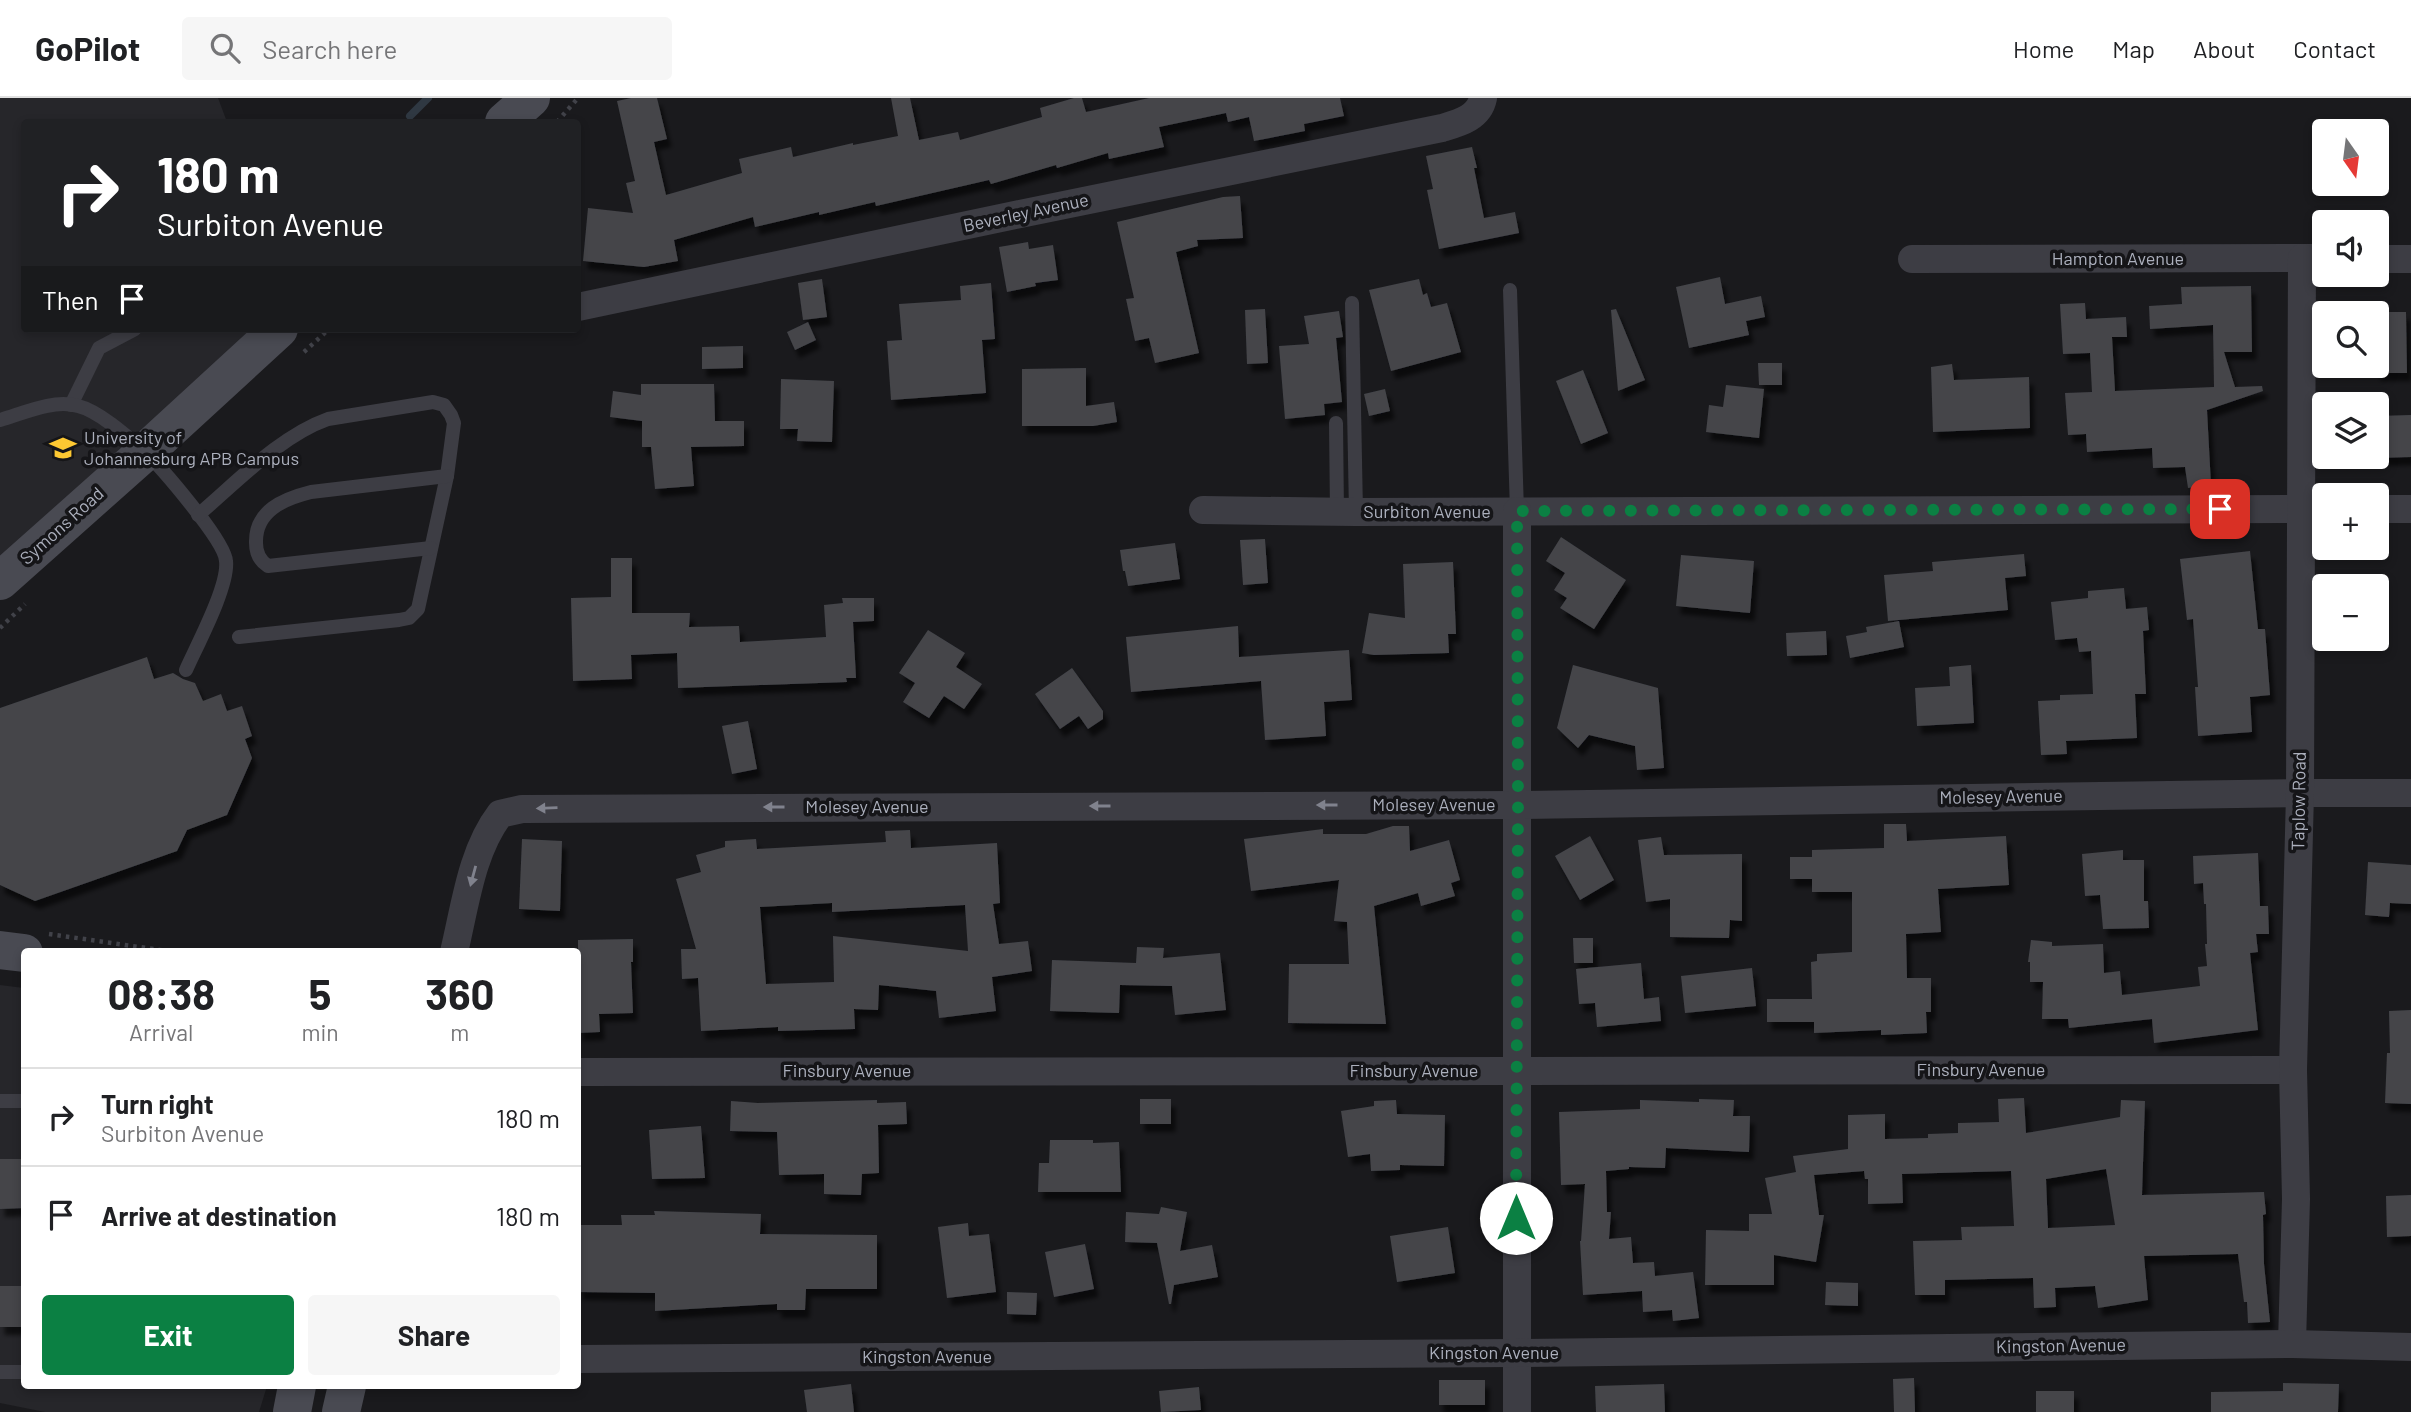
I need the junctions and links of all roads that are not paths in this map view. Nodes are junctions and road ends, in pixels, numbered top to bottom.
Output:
1 (531, 98) edge
2 (1478, 106) edge
3 (507, 119) edge
4 (2312, 258) edge
5 (2389, 258) edge
6 (1912, 259) dead end
7 (2411, 259) edge
8 (2313, 287) edge
9 (1510, 290) dead end
10 (1352, 303) dead end
11 (581, 306) edge
12 (127, 333) edge
13 (275, 333) edge
14 (71, 405) junction
15 (0, 420) edge
16 (1336, 423) dead end
17 (145, 452) junction
18 (447, 476) junction
19 (2312, 483) edge
20 (2312, 509) edge
21 (2389, 509) edge
22 (2411, 509) edge
23 (1203, 510) dead end
24 (1517, 511) junction
25 (1347, 512) junction
26 (198, 515) junction
27 (431, 548) junction
28 (0, 581) edge
29 (239, 637) dead end
30 (186, 670) dead end
31 (2300, 793) junction
32 (2411, 793) edge
33 (1518, 805) junction
34 (32, 943) edge
35 (455, 948) edge
36 (0, 950) edge
37 (2293, 1070) junction
38 (1516, 1071) junction
39 (581, 1072) edge
40 (0, 1101) edge
41 (21, 1101) edge
42 (2292, 1344) junction
43 (2411, 1347) edge
44 (1515, 1353) junction
45 (581, 1359) edge
46 (0, 1371) edge
47 (21, 1373) edge
48 (296, 1389) edge
49 (346, 1389) edge
50 (292, 1412) edge
51 (341, 1412) edge
52 (1517, 1412) edge

1 - 3 main road
2 - 11 street, Beverley Avenue
4 - 6 street, Hampton Avenue
5 - 7 street
8 - 19 street, Taplow Road
9 - 24 lane
10 - 25 lane
12 - 14 lane
13 - 17 main road, Symons Road
14 - 15 lane
14 - 17 lane
16 - 25 lane
17 - 26 lane
17 - 28 main road, Symons Road
18 - 26 lane
18 - 27 lane
18 - 27 lane
20 - 24 street, Surbiton Avenue
20 - 31 street, Taplow Road
21 - 22 street
23 - 25 street, Surbiton Avenue
24 - 25 street, Surbiton Avenue
24 - 33 street
26 - 30 lane
27 - 29 lane
31 - 32 street, Molesey Avenue
31 - 33 street, Molesey Avenue
31 - 37 street, Taplow Road
33 -> 35 street, Molesey Avenue
33 - 38 street
34 - 36 main road
37 - 38 street, Finsbury Avenue
37 - 42 street, Taplow Road
38 - 39 street, Finsbury Avenue
38 - 44 street
40 - 41 lane
42 - 43 street, Kingston Avenue
42 - 44 street, Kingston Avenue
44 - 45 street, Kingston Avenue
44 - 52 street
46 - 47 lane
48 - 50 main road
49 - 51 main road

